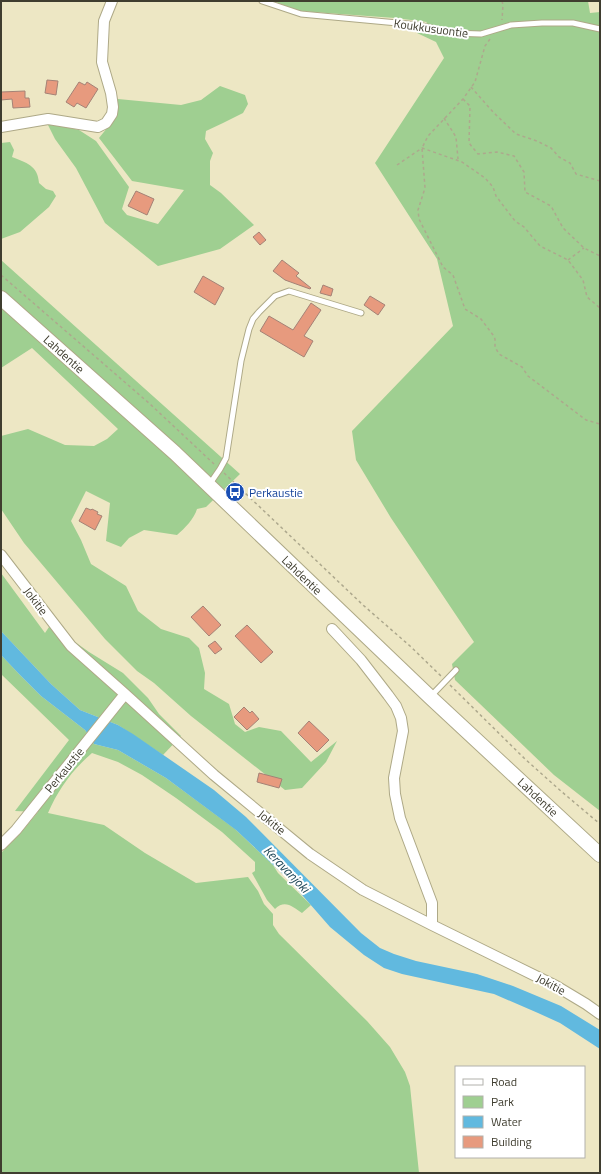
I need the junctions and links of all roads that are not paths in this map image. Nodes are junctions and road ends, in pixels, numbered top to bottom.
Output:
1 (112, 1) edge
2 (262, 1) edge
3 (600, 29) edge
4 (1, 127) edge
5 (1, 298) edge
6 (361, 313) dead end
7 (208, 486) junction
8 (1, 555) edge
9 (332, 629) dead end
10 (456, 670) dead end
11 (125, 694) junction
12 (430, 697) junction
13 (1, 845) edge
14 (600, 854) edge
15 (432, 925) junction
16 (600, 1014) edge

1 - 4 street
2 - 3 lane, Koukkusuontie
5 - 7 main road, Lahdentie
6 - 7 lane
7 - 12 main road, Lahdentie
8 - 11 street, Jokitie
9 - 15 street
10 - 12 lane
11 - 13 street, Perkaustie
11 - 15 street, Jokitie
12 - 14 main road, Lahdentie
15 - 16 street, Jokitie

